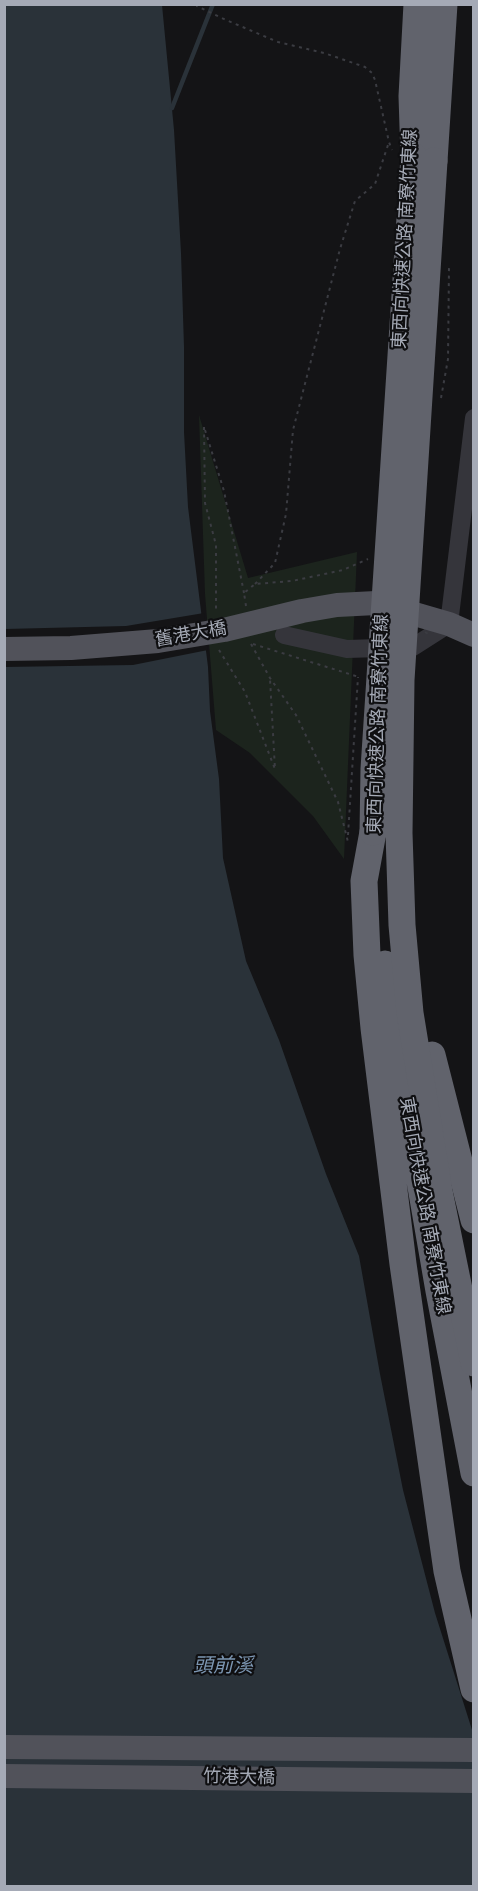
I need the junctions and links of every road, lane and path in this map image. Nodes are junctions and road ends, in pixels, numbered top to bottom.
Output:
1 (417, 4) edge
2 (444, 4) edge
3 (196, 5) edge
4 (388, 142) junction
5 (414, 156) junction
6 (449, 267) dead end
7 (441, 398) dead end
8 (474, 418) edge
9 (204, 427) dead end
10 (369, 558) dead end
11 (255, 584) junction
12 (244, 593) junction
13 (246, 613) dead end
14 (449, 624) junction
15 (284, 635) dead end
16 (474, 635) edge
17 (250, 643) dead end
18 (4, 649) edge
19 (358, 677) dead end
20 (386, 832) junction
21 (474, 1220) edge
22 (474, 1362) edge
23 (474, 1473) edge
24 (474, 1689) edge
25 (4, 1747) edge
26 (474, 1750) edge
27 (4, 1776) edge
28 (474, 1781) edge

1 - 5 highway, 東西向快速公路 南寮竹東線
2 - 5 highway, 東西向快速公路 南寮竹東線
3 - 4 path
4 - 5 path
4 - 11 path
5 - 20 highway, 東西向快速公路 南寮竹東線, bridge
6 - 7 path
8 - 14 street
9 - 12 path
10 - 11 path
11 - 12 path
12 - 13 path
14 - 15 street
14 - 16 main road, 舊港大橋
14 - 18 main road, 舊港大橋, bridge
17 - 19 path
20 - 21 highway, bridge
20 - 22 highway, 東西向快速公路 南寮竹東線, bridge
20 - 23 highway, 東西向快速公路 南寮竹東線
20 - 24 highway
25 - 26 main road, 竹港大橋
27 - 28 main road, 竹港大橋

